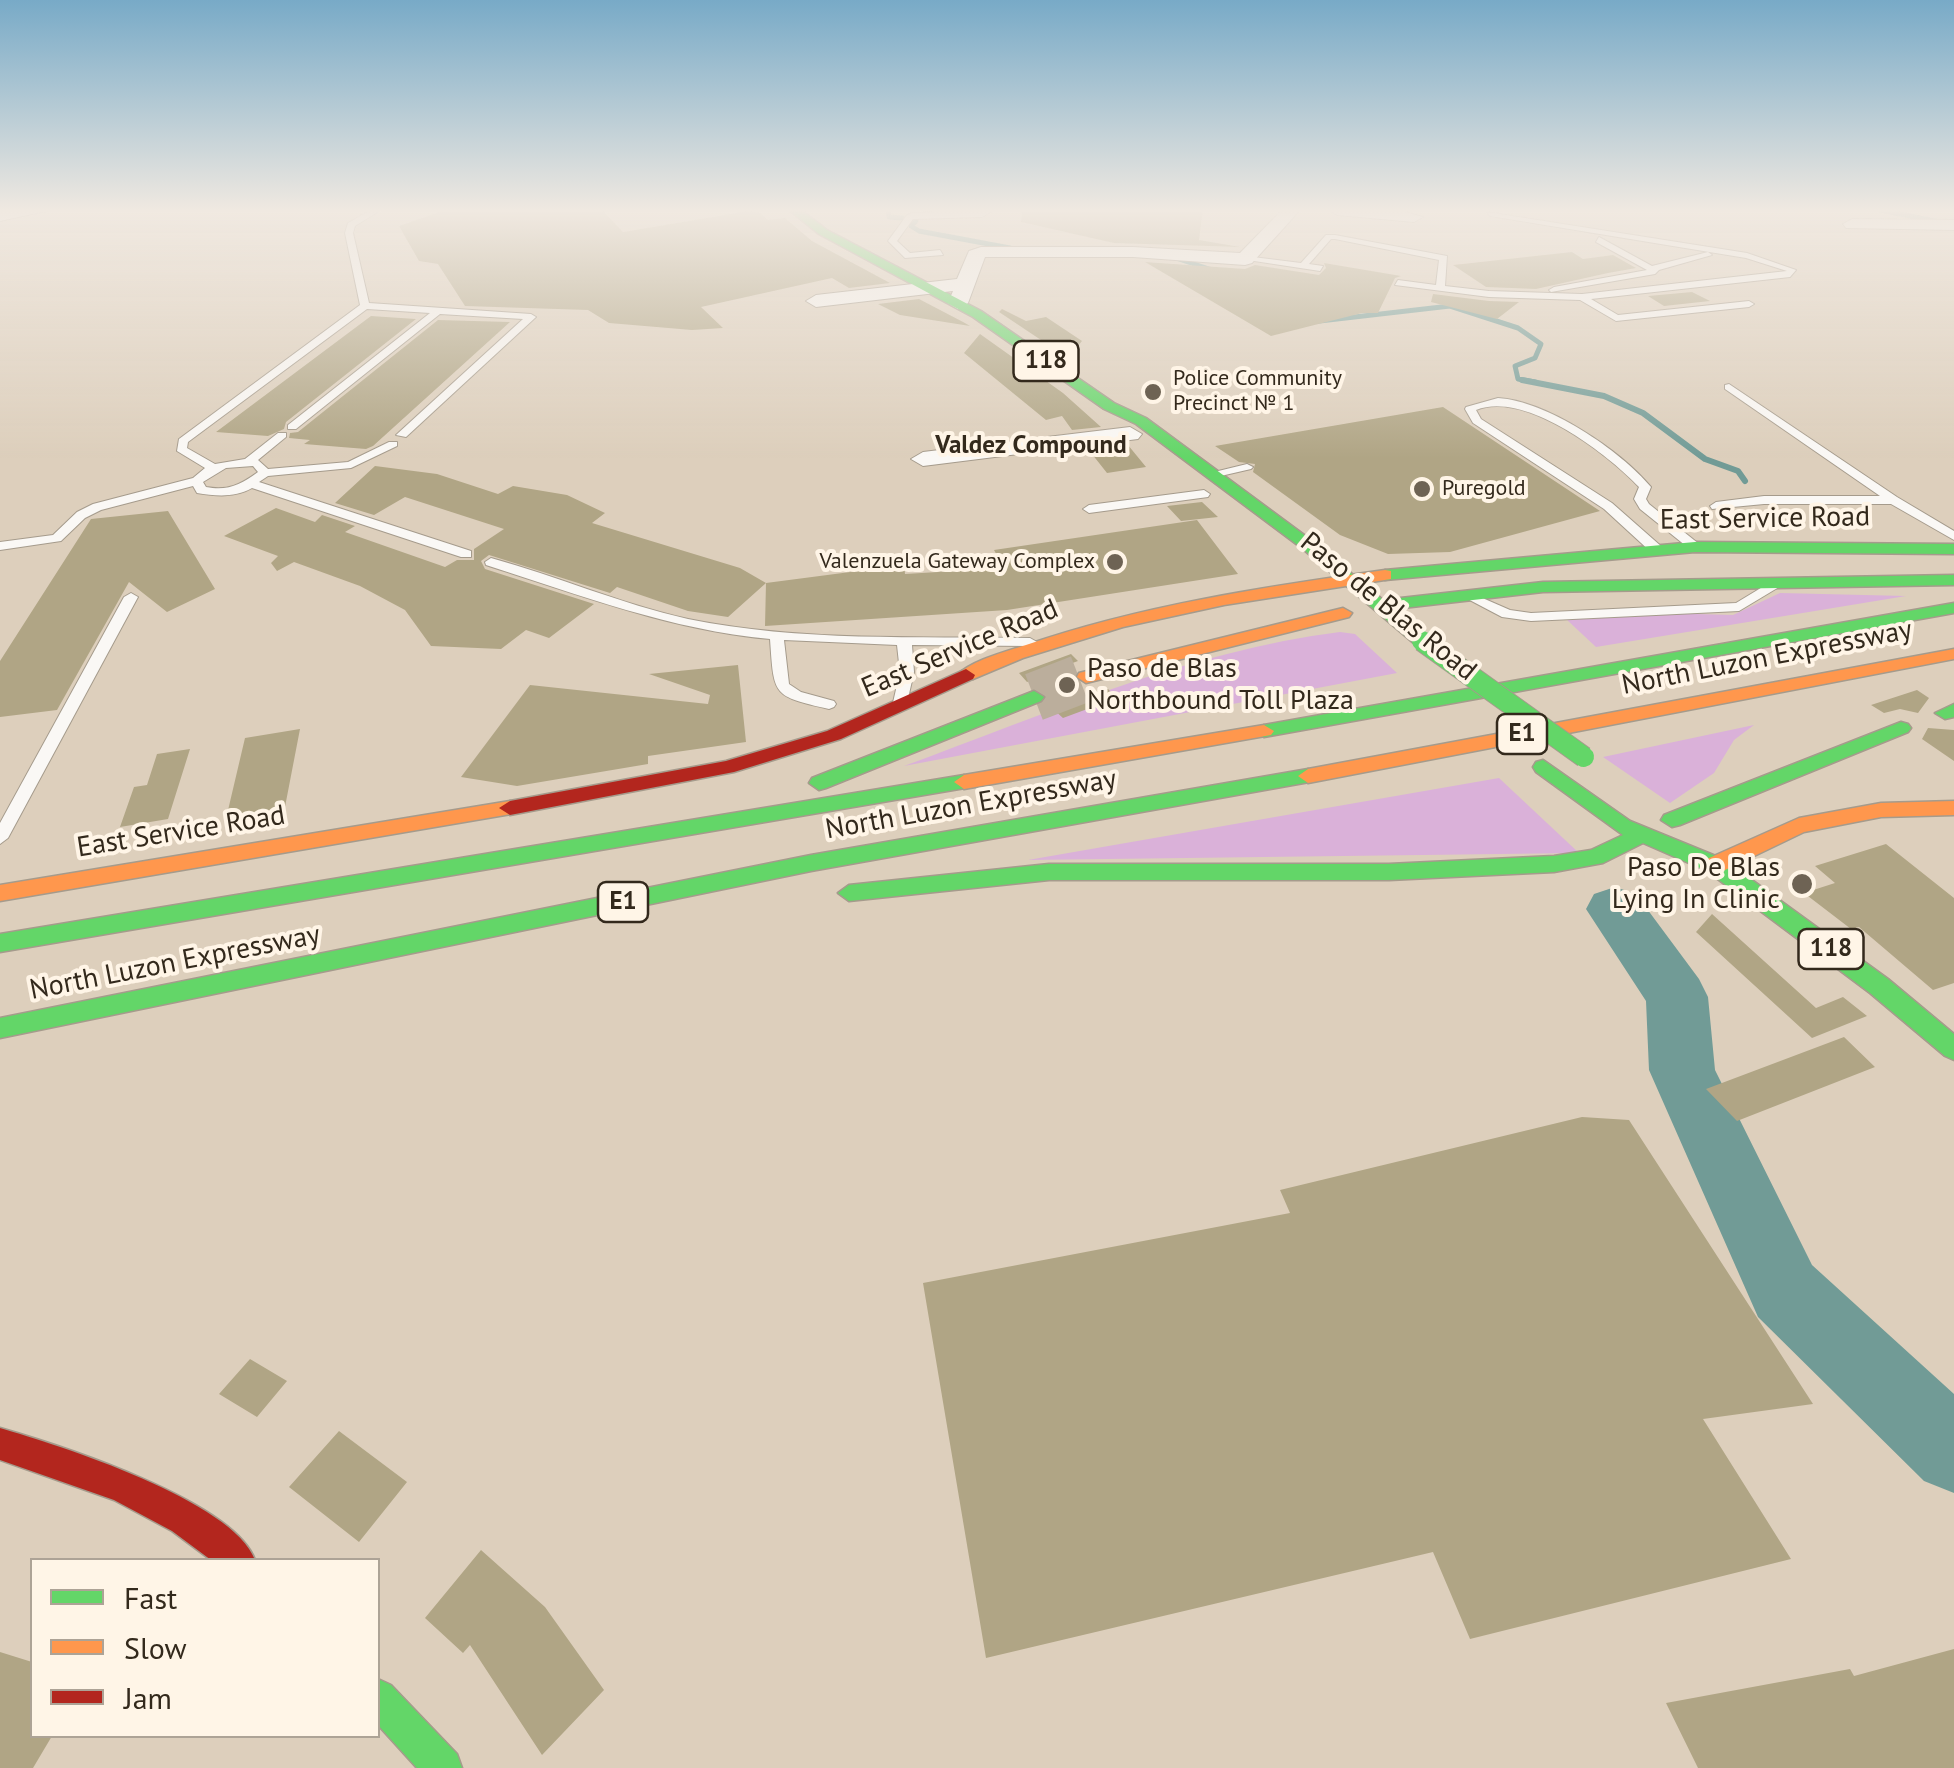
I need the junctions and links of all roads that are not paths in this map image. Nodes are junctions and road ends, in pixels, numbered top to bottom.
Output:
1 (362, 293) edge
2 (882, 293) edge
3 (955, 293) edge
4 (1514, 293) edge
5 (1546, 293) edge
6 (1630, 293) edge
7 (962, 294) joint
8 (1539, 294) junction
9 (1582, 298) junction
10 (816, 302) dead end
11 (1749, 304) dead end
12 (365, 306) junction
13 (438, 311) junction
14 (1729, 387) dead end
15 (1108, 406) junction
16 (1130, 434) junction
17 (923, 458) dead end
18 (248, 462) junction
19 (1246, 467) dead end
20 (213, 468) junction
21 (265, 473) junction
22 (196, 482) junction
23 (252, 484) junction
24 (1208, 484) junction
25 (1893, 500) junction
26 (1716, 506) dead end
27 (1089, 509) dead end
28 (1234, 519) dead end
29 (1954, 536) edge
30 (0, 546) edge
31 (1695, 547) junction
32 (1954, 549) edge
33 (1657, 550) junction
34 (466, 554) dead end
35 (490, 562) dead end
36 (1287, 564) dead end
37 (1350, 579) junction
38 (1954, 580) edge
39 (1313, 585) junction
40 (131, 597) dead end
41 (1193, 605) junction
42 (1381, 605) junction
43 (1954, 608) edge
44 (1343, 613) junction
45 (1366, 632) dead end
46 (777, 634) junction
47 (904, 639) junction
48 (1046, 642) junction
49 (1214, 642) junction
50 (1954, 654) edge
51 (1420, 675) dead end
52 (1086, 676) tunnel mouth
53 (1034, 697) tunnel mouth
54 (829, 704) dead end
55 (899, 706) junction
56 (1901, 728) dead end
57 (1592, 762) dead end
58 (1954, 808) edge
59 (1665, 815) junction
60 (1640, 836) junction
61 (0, 838) edge
62 (1708, 861) junction
63 (446, 866) junction
64 (0, 893) edge
65 (822, 896) dead end
66 (0, 943) edge
67 (420, 967) dead end
68 (86, 1013) junction
69 (0, 1028) edge
70 (1954, 1049) edge
71 (0, 1444) edge
72 (236, 1558) edge
73 (380, 1700) edge
74 (443, 1768) edge

1 - 12 lane
2 - 10 street
3 - 7 main road, Paso de Blas Road / 118
4 - 8 lane
5 - 8 lane
6 - 9 lane
7 - 15 main road, Paso de Blas Road / 118
8 - 9 lane
9 - 11 lane
12 - 13 lane
12 - 20 lane
13 - 18 lane
13 - 21 lane
14 - 25 lane
15 - 16 main road, Paso de Blas Road / 118
15 - 24 main road, Paso de Blas Road / 118
16 - 17 street
16 - 24 main road, Paso de Blas Road / 118
18 - 20 lane
18 - 21 lane
19 - 24 lane
20 - 22 lane
21 - 23 lane
22 - 23 lane
22 - 30 lane
23 - 34 lane
24 - 27 lane
24 - 28 main road, Paso de Blas Road / 118
24 - 37 main road, Paso de Blas Road / 118
25 - 26 lane
25 - 29 lane
31 - 32 main road, East Service Road
31 - 33 main road, East Service Road
31 - 33 lane
33 - 37 main road, East Service Road
35 - 46 lane
36 - 39 main road, Paso de Blas Road
37 - 39 main road, East Service Road
37 - 42 main road, Paso de Blas Road / 118
38 - 42 main road
39 - 41 main road, East Service Road
39 - 44 main road, Paso de Blas Road
40 - 61 lane
41 - 48 main road, East Service Road
41 - 49 main road
42 - 44 main road
42 - 57 main road, Paso de Blas Road / 118, bridge
43 - 63 main road, North Luzon Expressway / E1
44 - 45 main road, Paso de Blas Road
44 - 49 main road
46 - 47 lane
46 - 54 lane
47 - 48 lane
47 - 55 lane
48 - 55 main road, East Service Road
49 - 52 main road
50 - 68 main road, North Luzon Expressway / E1
51 - 60 main road, Paso de Blas Road / 118
53 - 63 main road
55 - 64 main road, East Service Road
56 - 59 main road
58 - 62 main road
59 - 60 main road
59 - 62 main road, Paso de Blas Road / 118
60 - 62 main road, Paso de Blas Road / 118
60 - 65 main road
62 - 70 main road, Paso de Blas Road / 118
63 - 66 main road, North Luzon Expressway / E1
67 - 68 main road
68 - 69 main road, North Luzon Expressway / E1
71 - 72 main road
73 - 74 main road

